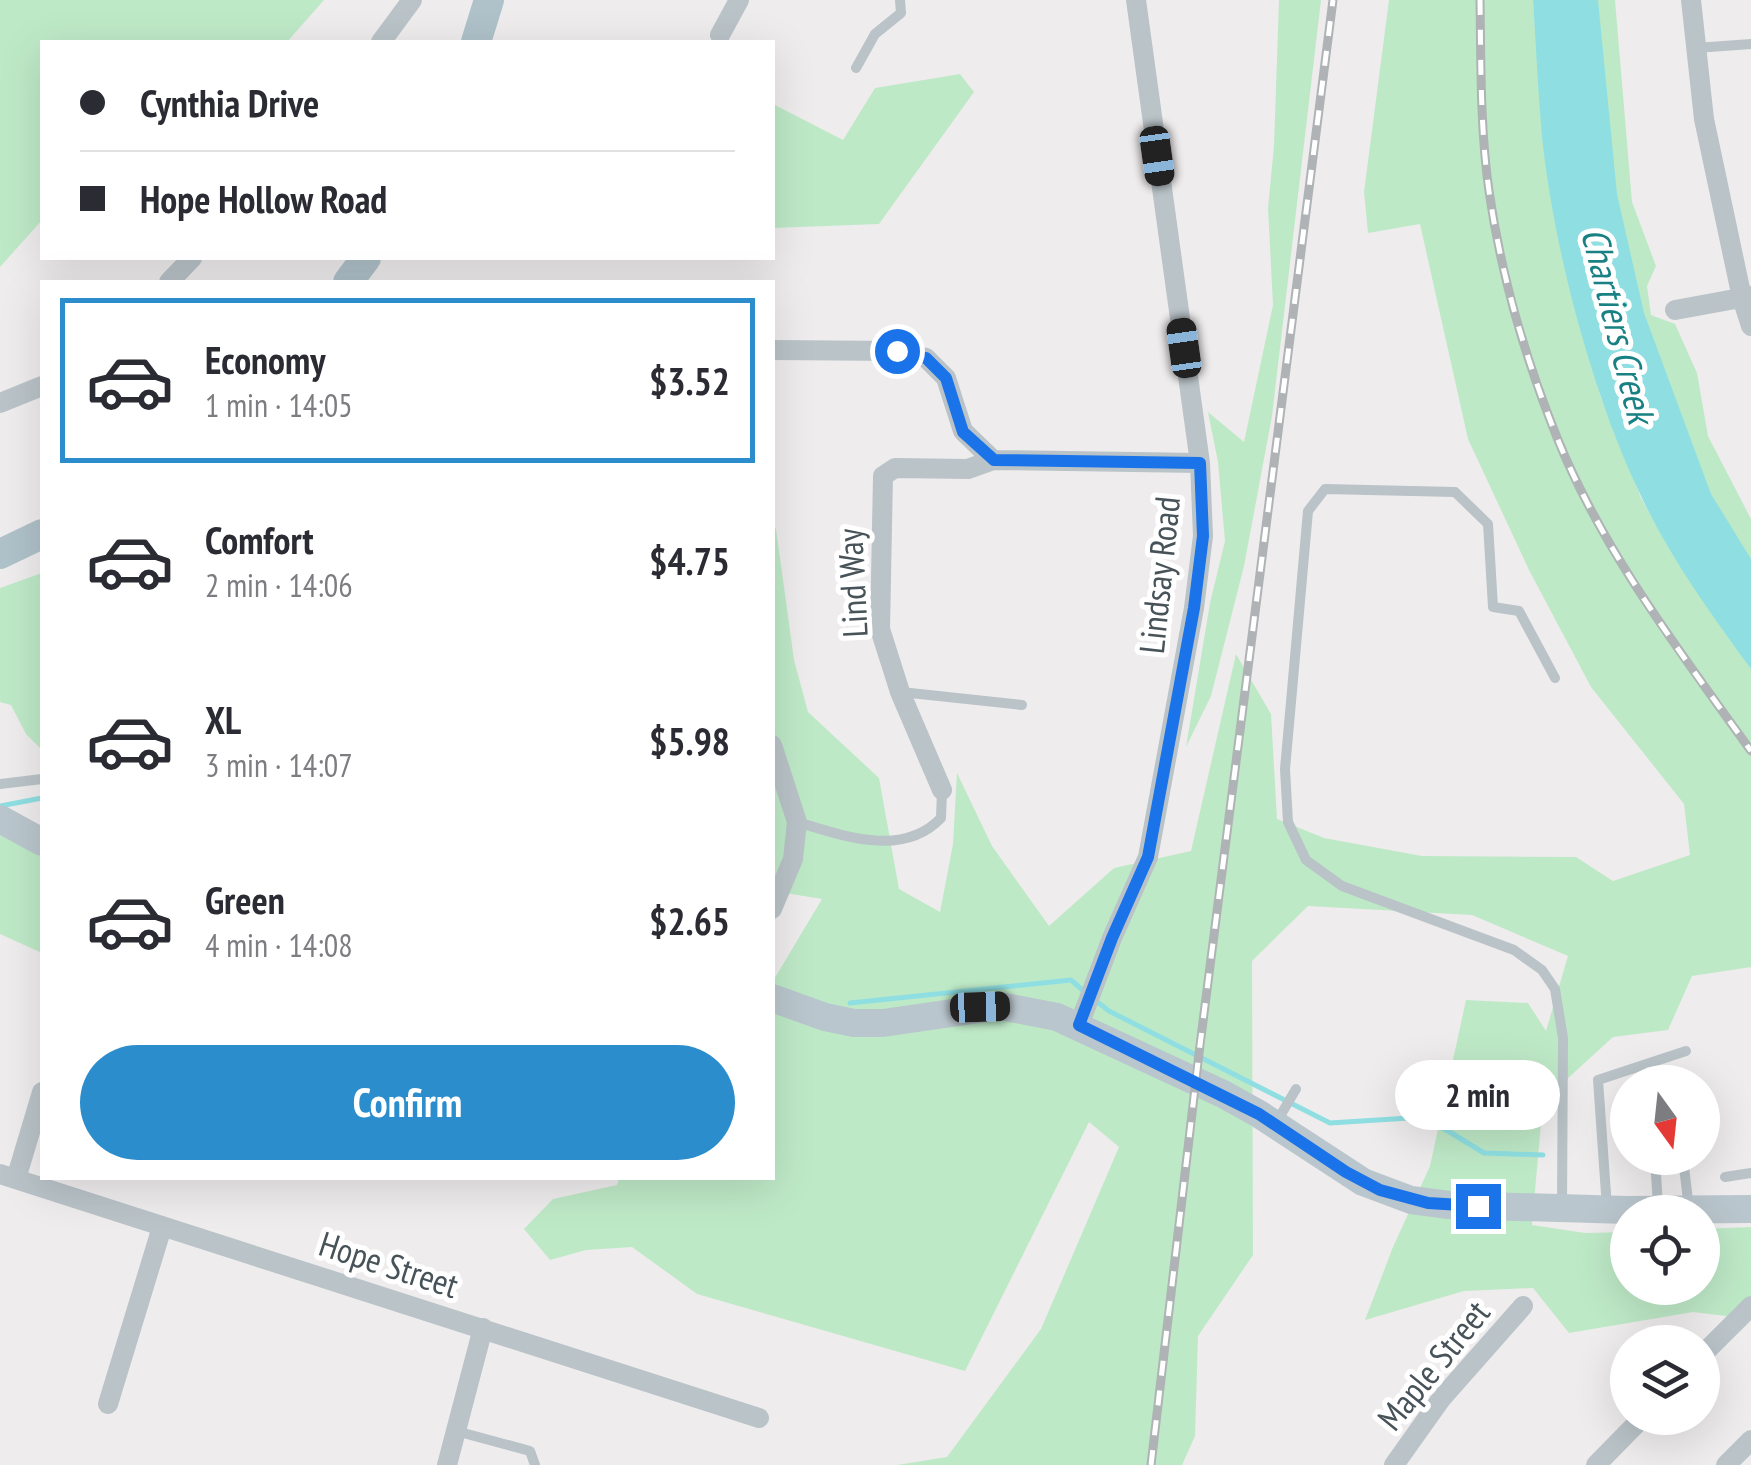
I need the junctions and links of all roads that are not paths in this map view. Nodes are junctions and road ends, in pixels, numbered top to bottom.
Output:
1 (412, 0) edge
2 (489, 0) edge
3 (740, 0) edge
4 (900, 0) edge
5 (1136, 0) edge
6 (1690, 0) edge
7 (720, 35) dead end
8 (382, 40) edge
9 (477, 40) edge
10 (1751, 44) edge
11 (1696, 48) junction
12 (856, 68) dead end
13 (190, 260) edge
14 (171, 280) edge
15 (1746, 297) edge
16 (1675, 310) dead end
17 (1751, 326) edge
18 (775, 350) edge
19 (40, 387) edge
20 (0, 403) edge
21 (994, 460) junction
22 (1200, 463) junction
23 (40, 535) edge
24 (0, 554) edge
25 (1555, 678) dead end
26 (900, 692) junction
27 (1022, 705) dead end
28 (775, 754) edge
29 (40, 779) edge
30 (0, 784) edge
31 (942, 790) joint
32 (1, 820) edge
33 (797, 822) junction
34 (40, 841) edge
35 (775, 903) edge
36 (775, 999) edge
37 (1082, 1017) junction
38 (1686, 1051) dead end
39 (1296, 1089) dead end
40 (40, 1097) edge
41 (1276, 1124) junction
42 (1751, 1174) edge
43 (8, 1176) edge
44 (1725, 1177) dead end
45 (1562, 1207) junction
46 (1607, 1209) junction
47 (1610, 1209) edge
48 (1751, 1209) edge
49 (1720, 1210) edge
50 (162, 1227) junction
51 (1523, 1306) dead end
52 (1751, 1306) edge
53 (482, 1328) junction
54 (1720, 1337) edge
55 (108, 1404) dead end
56 (759, 1418) dead end
57 (456, 1431) junction
58 (1625, 1435) edge
59 (1751, 1440) edge
60 (448, 1465) edge
61 (535, 1465) edge
62 (1394, 1465) edge
63 (1596, 1465) edge
64 (1726, 1465) edge

1 - 8 street
2 - 9 main road
3 - 7 street
4 - 12 lane
5 - 22 street, Lindsay Road
6 - 11 street
10 - 11 lane
11 - 15 street
13 - 14 street
15 - 16 street
15 - 17 street
18 - 21 street
19 - 20 street
21 - 22 street
21 - 26 street, Lind Way
22 - 37 street, Lindsay Road
23 - 24 main road
25 - 45 lane
26 - 27 lane
26 - 31 street, Lind Way
28 - 33 street
29 - 30 lane
31 - 33 lane
32 - 34 main road
33 - 35 street
36 - 37 main road
37 - 41 main road
38 - 46 lane
39 - 41 lane
40 - 43 street
41 - 45 main road
42 - 44 lane
43 - 50 street, Hope Street
45 - 46 main road
46 - 47 main road
48 - 49 main road
50 - 53 street, Hope Street
50 - 55 street
51 - 62 street, Maple Street
52 - 54 street
53 - 56 street, Hope Street
53 - 57 street
57 - 60 street
57 - 61 lane
58 - 63 street
59 - 64 street

